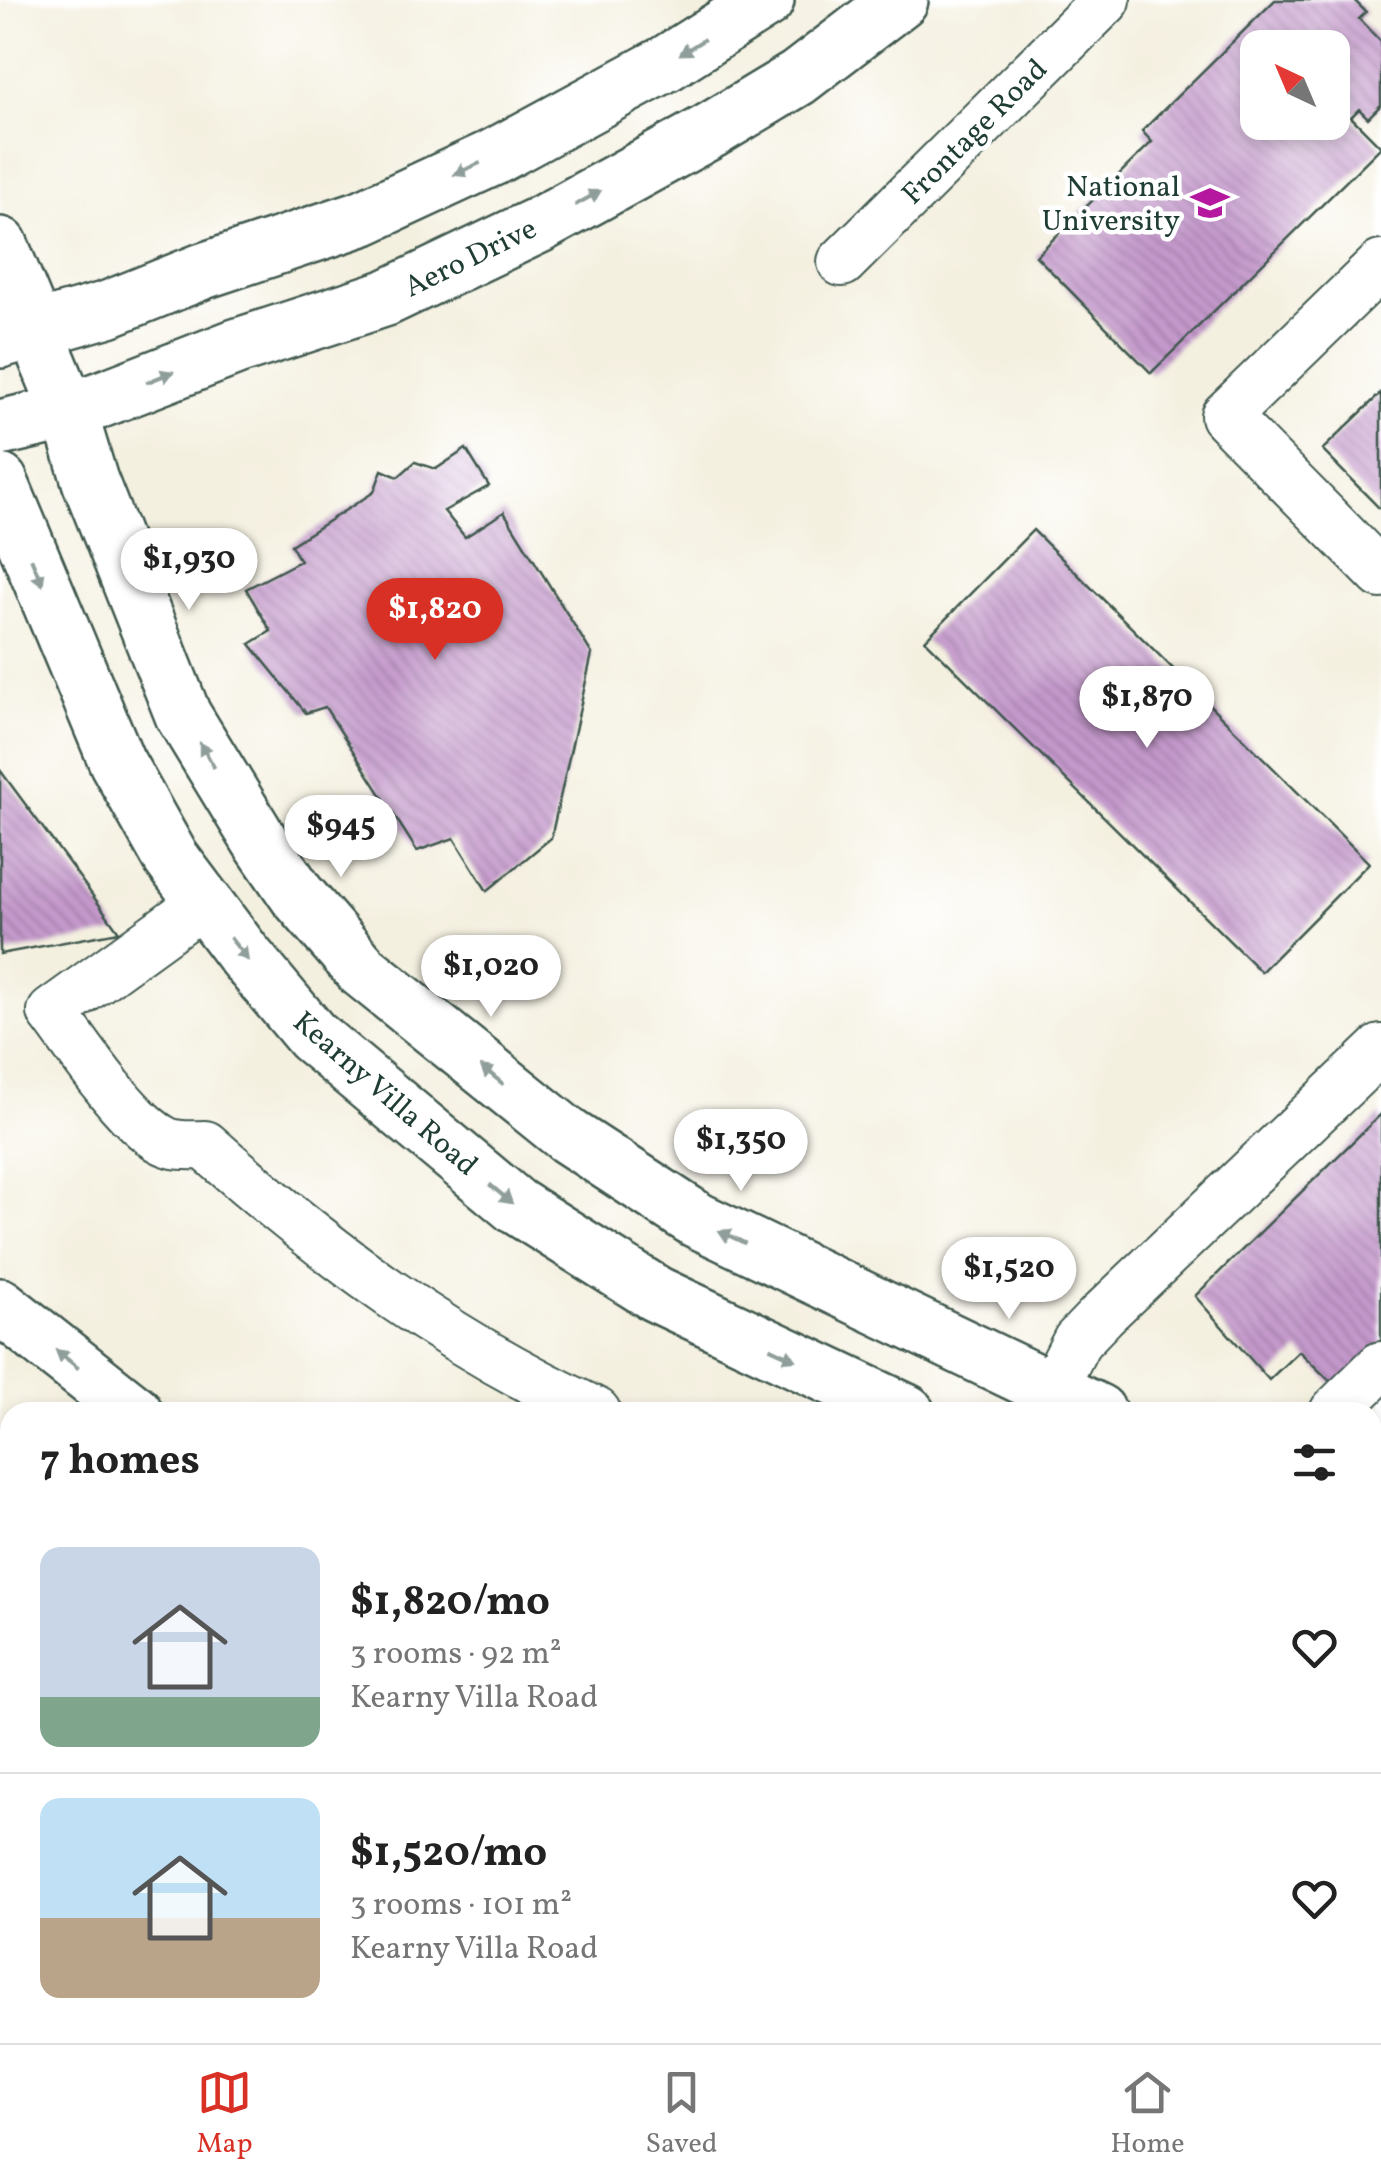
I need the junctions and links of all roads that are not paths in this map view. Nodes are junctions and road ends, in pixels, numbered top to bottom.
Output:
1 (766, 0) edge
2 (900, 0) edge
3 (1106, 0) edge
4 (0, 244) edge
5 (842, 262) dead end
6 (1381, 265) edge
7 (17, 336) edge
8 (69, 412) junction
9 (0, 428) edge
10 (0, 482) edge
11 (1381, 574) edge
12 (204, 902) junction
13 (1381, 1048) edge
14 (0, 1306) edge
15 (1381, 1366) edge
16 (1075, 1401) edge
17 (121, 1402) edge
18 (575, 1402) edge
19 (885, 1402) edge
20 (1344, 1402) edge

1 -> 7 main road
8 -> 2 main road, Aero Drive
3 - 5 street, Frontage Road
4 - 7 main road
6 - 11 street
7 - 8 main road
8 - 9 main road, Aero Drive
16 -> 8 main road
10 -> 12 main road, Kearny Villa Road
12 - 18 street
12 -> 19 main road, Kearny Villa Road
13 - 16 street
17 -> 14 main road
15 - 20 street

